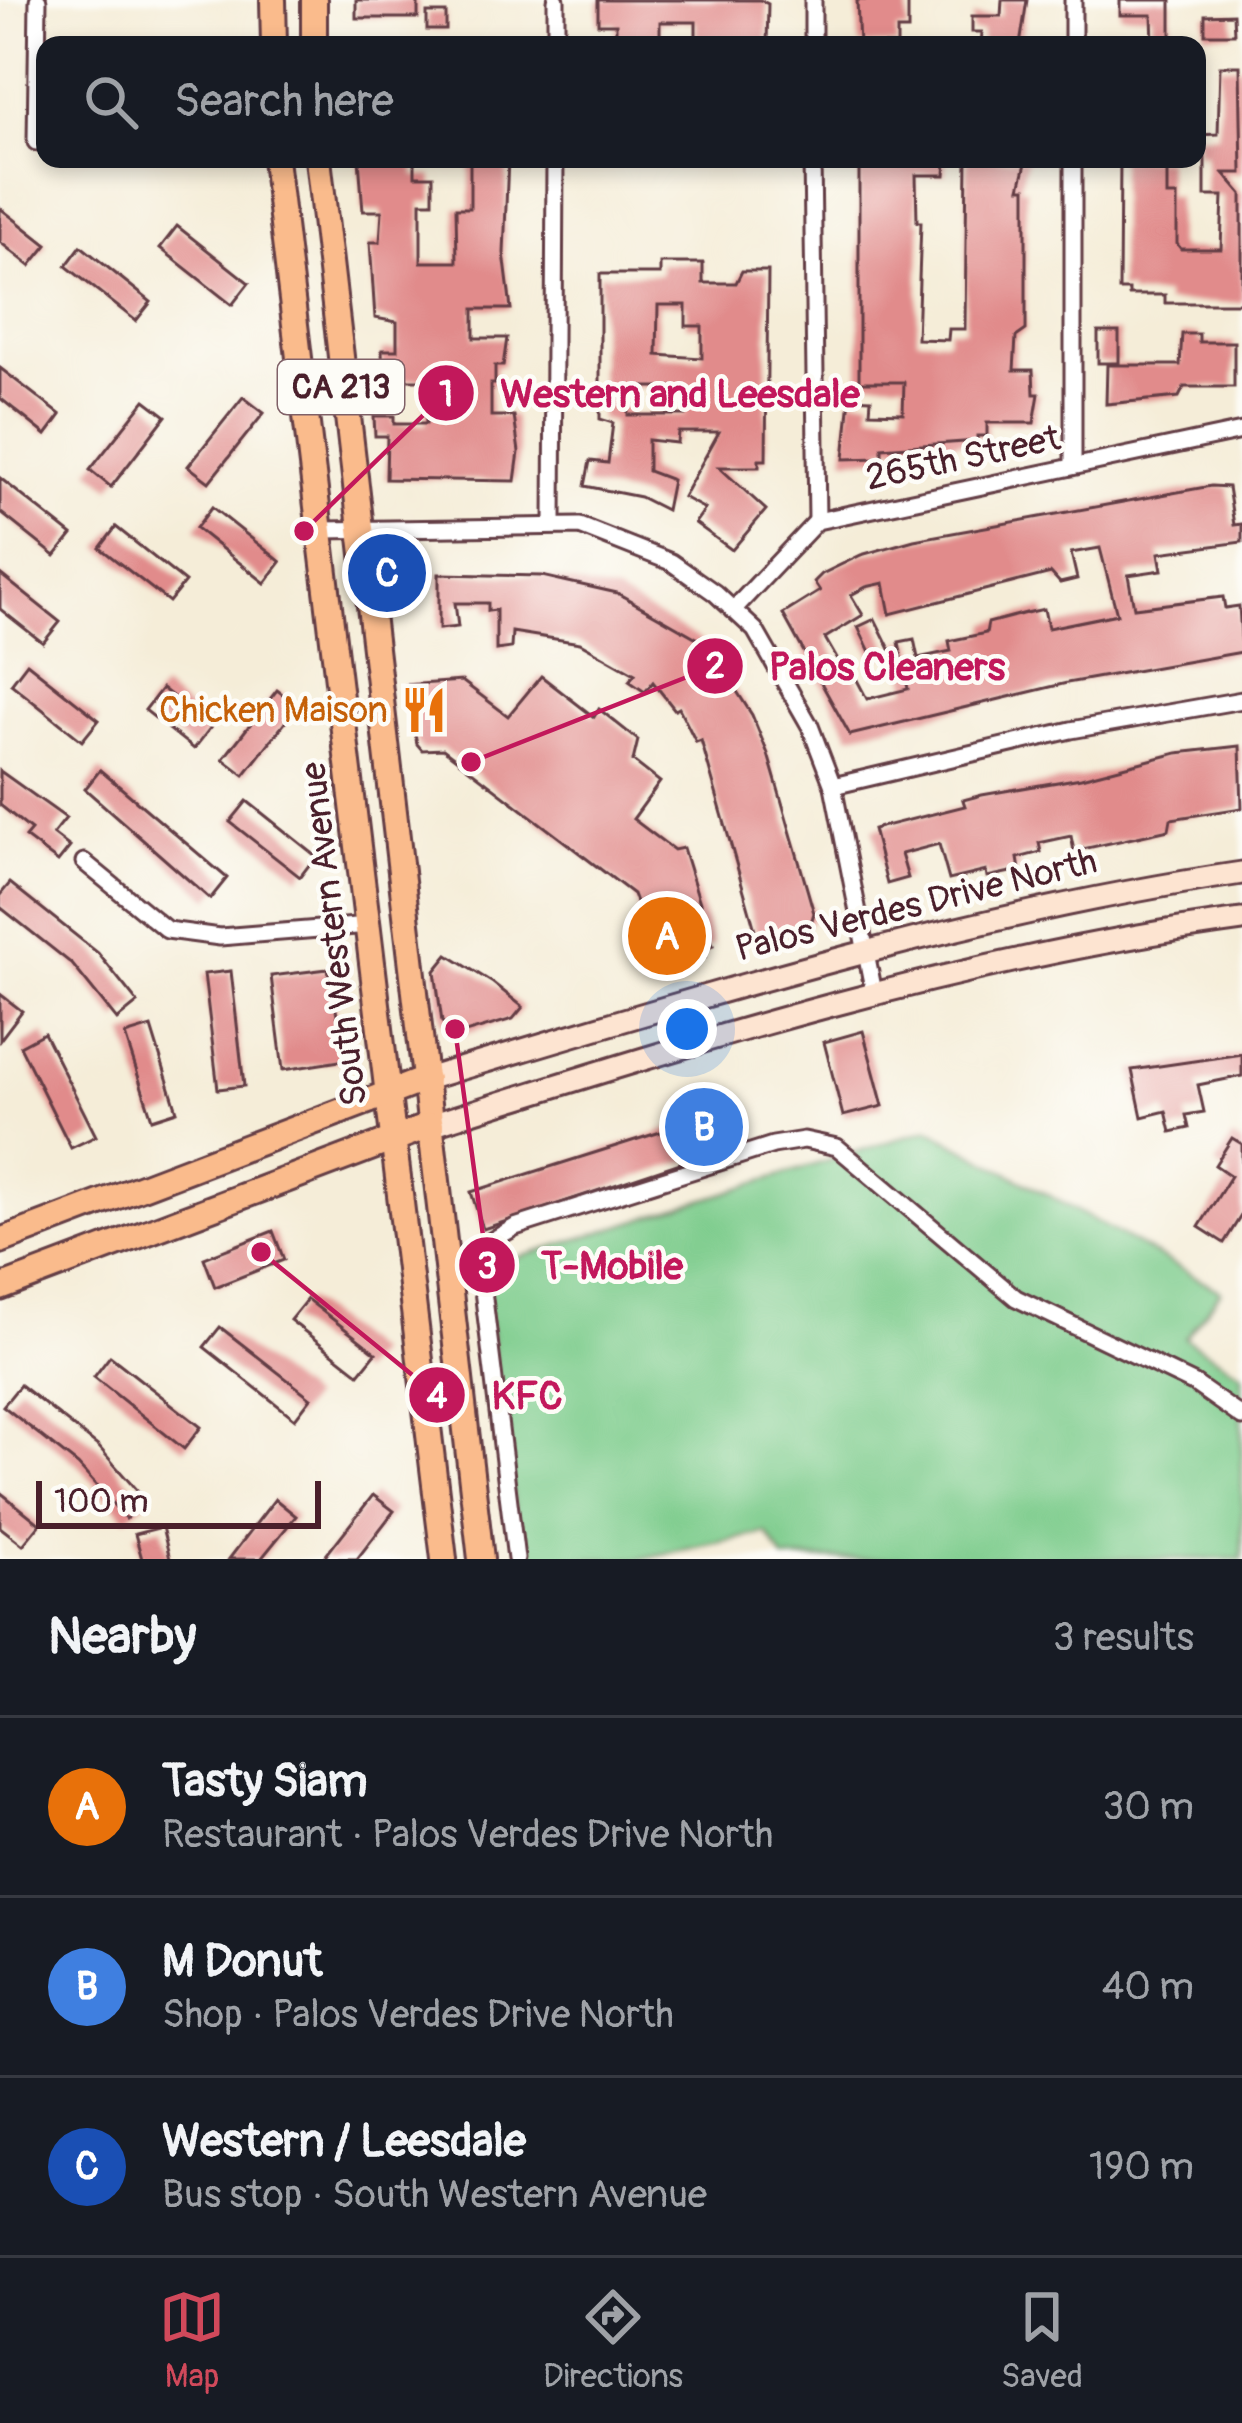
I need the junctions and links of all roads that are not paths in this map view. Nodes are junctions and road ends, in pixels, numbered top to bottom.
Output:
1 (38, 0) edge
2 (273, 0) edge
3 (314, 0) edge
4 (556, 0) edge
5 (813, 0) edge
6 (1073, 0) edge
7 (37, 36) edge
8 (274, 36) edge
9 (314, 36) edge
10 (556, 36) edge
11 (813, 36) edge
12 (1073, 36) edge
13 (276, 168) edge
14 (319, 168) edge
15 (555, 168) edge
16 (812, 168) edge
17 (1073, 168) edge
18 (1242, 431) edge
19 (1073, 464) junction
20 (817, 521) junction
21 (553, 525) junction
22 (359, 528) junction
23 (323, 530) junction
24 (733, 610) junction
25 (1242, 700) edge
26 (833, 786) junction
27 (84, 862) dead end
28 (1242, 873) edge
29 (1242, 920) edge
30 (369, 925) junction
31 (866, 948) junction
32 (874, 993) junction
33 (425, 1078) junction
34 (389, 1092) junction
35 (431, 1126) junction
36 (393, 1138) junction
37 (0, 1241) edge
38 (0, 1288) edge
39 (1242, 1417) edge
40 (444, 1559) edge
41 (481, 1559) edge
42 (516, 1559) edge

1 - 7 street
2 - 8 main road
3 - 9 main road
4 - 10 street
5 - 11 street
6 - 12 street
13 - 23 main road, South Western Avenue / CA 213
14 - 22 main road, South Western Avenue / CA 213
15 - 21 street
16 - 20 street
17 - 19 street
18 - 19 street, 265th Street
19 - 20 street, 265th Street
20 - 24 street
21 - 22 street
21 - 24 street
22 - 23 street
22 - 33 main road, South Western Avenue / CA 213
23 - 30 main road, South Western Avenue / CA 213
24 - 26 street
25 - 26 street
26 - 31 street
27 - 30 street
28 - 31 main road, Palos Verdes Drive North
29 - 32 main road, Palos Verdes Drive North
30 - 34 main road, South Western Avenue / CA 213
31 - 32 street
31 - 33 main road, Palos Verdes Drive North
32 - 35 main road, Palos Verdes Drive North
33 - 34 main road, Palos Verdes Drive North
33 - 35 main road, South Western Avenue / CA 213
34 - 36 main road, South Western Avenue / CA 213
34 - 37 main road, Palos Verdes Drive North
35 - 36 main road, Palos Verdes Drive North
35 - 41 main road, South Western Avenue / CA 213
36 - 38 main road, Palos Verdes Drive North
36 - 40 main road, South Western Avenue / CA 213
39 - 42 street

